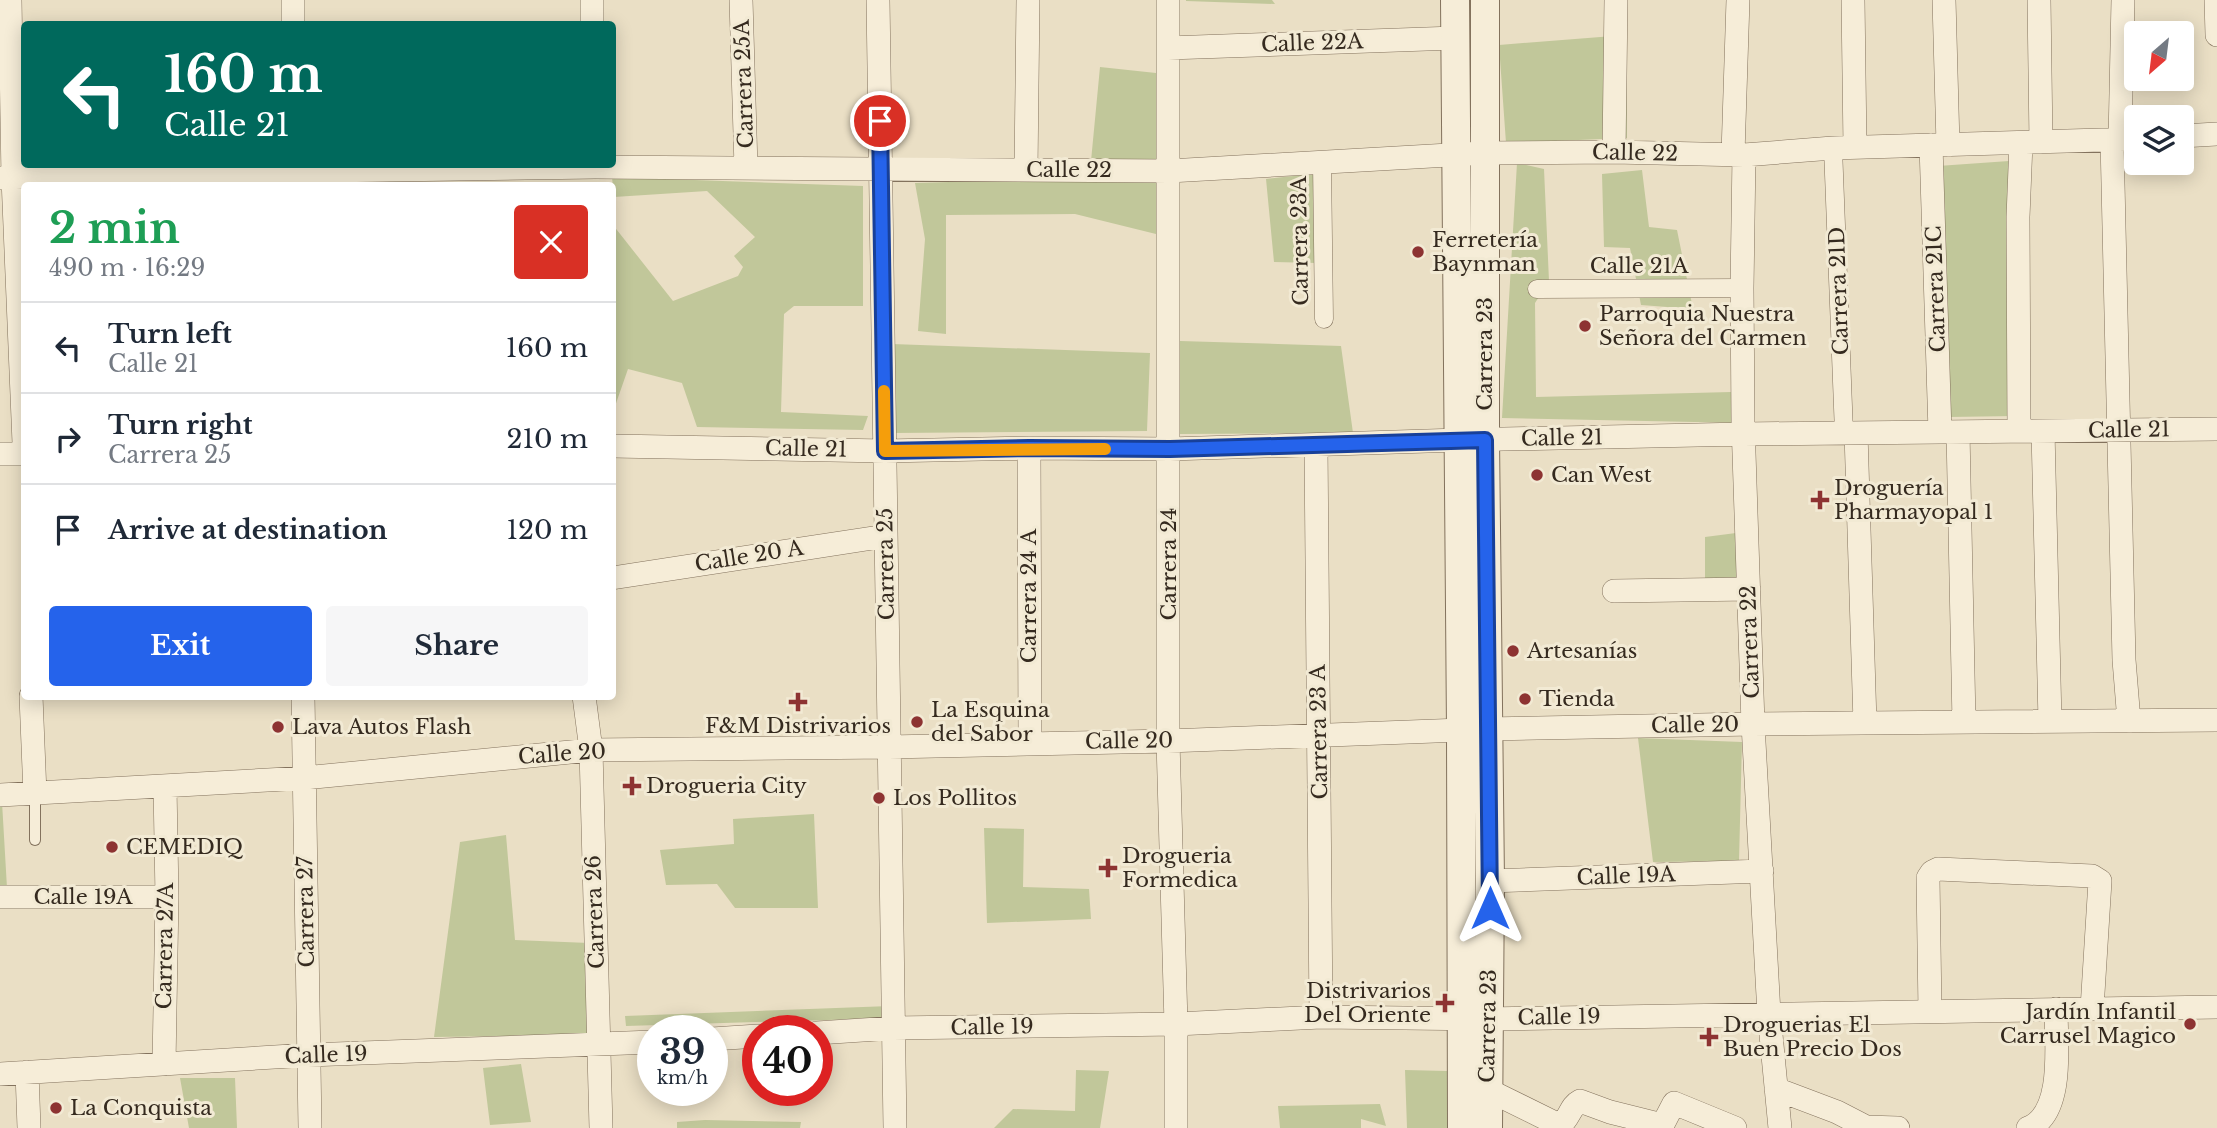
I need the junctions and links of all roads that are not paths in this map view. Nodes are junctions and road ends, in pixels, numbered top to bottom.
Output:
1 (10, 0) edge
2 (293, 0) edge
3 (592, 0) edge
4 (741, 0) edge
5 (878, 0) edge
6 (1028, 0) edge
7 (1168, 0) edge
8 (1455, 0) edge
9 (1485, 0) edge
10 (1616, 0) edge
11 (1738, 0) edge
12 (1853, 0) edge
13 (1944, 0) edge
14 (2039, 0) edge
15 (2123, 0) edge
16 (2216, 0) edge
17 (293, 21) edge
18 (592, 21) edge
19 (2217, 35) edge
20 (6, 38) edge
21 (1455, 38) junction
22 (1168, 48) junction
23 (2217, 134) edge
24 (2194, 135) edge
25 (2123, 140) edge
26 (2031, 143) junction
27 (1939, 145) junction
28 (1844, 148) junction
29 (1614, 152) junction
30 (1470, 154) junction
31 (1739, 155) junction
32 (1322, 162) junction
33 (746, 168) junction
34 (127, 169) edge
35 (880, 169) junction
36 (1026, 170) junction
37 (1169, 171) junction
38 (595, 172) edge
39 (294, 174) edge
40 (7, 178) edge
41 (8, 255) edge
42 (1742, 288) junction
43 (1537, 289) dead end
44 (1324, 319) dead end
45 (21, 364) edge
46 (2217, 429) edge
47 (2119, 430) junction
48 (2019, 431) junction
49 (2043, 431) junction
50 (1949, 432) junction
51 (1850, 433) junction
52 (1744, 434) junction
53 (1472, 440) junction
54 (616, 446) edge
55 (1316, 446) junction
56 (1029, 448) junction
57 (1170, 449) junction
58 (885, 451) junction
59 (0, 454) edge
60 (21, 454) edge
61 (886, 536) junction
62 (616, 577) edge
63 (1749, 589) junction
64 (1614, 591) dead end
65 (31, 700) edge
66 (303, 700) edge
67 (585, 700) edge
68 (2217, 720) edge
69 (2050, 721) junction
70 (2129, 721) junction
71 (1964, 722) junction
72 (1865, 723) junction
73 (1753, 724) junction
74 (1474, 729) junction
75 (1319, 735) junction
76 (1168, 741) junction
77 (1030, 743) junction
78 (889, 747) junction
79 (591, 750) junction
80 (304, 778) junction
81 (165, 786) junction
82 (35, 794) junction
83 (0, 795) edge
84 (35, 840) dead end
85 (1762, 871) junction
86 (1490, 881) junction
87 (0, 897) edge
88 (167, 897) junction
89 (2217, 1007) edge
90 (2056, 1009) junction
91 (2092, 1009) junction
92 (1930, 1012) junction
93 (1769, 1014) junction
94 (1321, 1017) junction
95 (1475, 1019) junction
96 (1176, 1024) junction
97 (893, 1028) junction
98 (833, 1032) edge
99 (637, 1043) edge
100 (599, 1045) junction
101 (308, 1055) junction
102 (164, 1064) junction
103 (27, 1072) junction
104 (0, 1074) edge
105 (1776, 1089) junction
106 (1488, 1090) junction
107 (1661, 1126) edge
108 (29, 1128) edge
109 (310, 1128) edge
110 (600, 1128) edge
111 (895, 1128) edge
112 (1176, 1128) edge
113 (1462, 1128) edge
114 (1488, 1128) edge
115 (1735, 1128) edge
116 (1780, 1128) edge
117 (1898, 1128) edge
118 (2028, 1128) edge

1 - 20 street
2 - 17 street
3 - 18 street
4 - 33 street, Carrera 25A
5 - 35 street, Carrera 25
6 - 36 street
7 - 22 street, Carrera 24
8 - 21 street, Carrera 23
9 - 30 street, Carrera 23
10 - 29 street
11 - 31 street, Carrera 22
12 - 28 street, Carrera 21D
13 - 27 street, Carrera 21C
14 - 26 street
15 - 25 street
16 - 19 street
20 - 40 street
21 - 22 street, Calle 22A
21 - 30 street, Carrera 23
22 - 37 street, Carrera 24
23 - 24 street
25 - 26 street, Calle 22
25 - 47 street
26 - 27 street, Calle 22
26 - 48 street
27 - 28 street, Calle 22
27 - 50 street, Carrera 21C
28 - 31 street, Calle 22
28 - 51 street, Carrera 21D
29 - 30 street, Calle 22
29 - 31 street, Calle 22
30 - 32 street, Calle 22
30 - 53 street, Carrera 23
31 - 42 street, Carrera 22
32 - 37 street, Calle 22
32 - 44 street, Carrera 23A
33 - 35 street, Calle 22
33 - 38 street, Calle 22
34 - 39 street, Calle 22
34 - 40 street, Calle 22
35 - 36 street, Calle 22
35 - 58 street, Carrera 25
36 - 37 street, Calle 22
37 - 57 street, Carrera 24
38 - 39 street, Calle 22
40 - 41 street
41 - 45 street
42 - 43 street, Calle 21A
42 - 52 street, Carrera 22
46 - 47 street, Calle 21
47 - 49 street, Calle 21
47 - 70 street
48 - 49 street, Calle 21
48 - 50 street, Calle 21
49 - 69 street
50 - 51 street, Calle 21
50 - 71 street, Carrera 21C
51 - 52 street, Calle 21
51 - 72 street
52 - 53 street, Calle 21
52 - 63 street, Carrera 22
53 - 55 street, Calle 21
53 - 74 street, Carrera 23
54 - 58 street, Calle 21
55 - 57 street, Calle 21
55 - 75 street, Carrera 23 A
56 - 57 street, Calle 21
56 - 58 street, Calle 21
56 - 77 street, Carrera 24 A
57 - 76 street, Carrera 24
58 - 61 street, Carrera 25
59 - 60 street
61 - 62 street, Calle 20 A
61 - 78 street, Carrera 25
63 - 64 street
63 - 73 street, Carrera 22
65 - 82 street
66 - 80 street, Carrera 27
67 - 79 street, Carrera 26
68 - 70 street, Calle 20
69 - 70 street, Calle 20
69 - 71 street, Calle 20
71 - 72 street, Calle 20
72 - 73 street, Calle 20
73 - 74 street, Calle 20
73 - 85 street, Carrera 22
74 - 75 street, Calle 20
74 - 86 street, Carrera 23
74 - 95 street, Carrera 23
75 - 76 street, Calle 20
75 - 94 street, Carrera 23 A
76 - 77 street, Calle 20
76 - 96 street, Carrera 24
77 - 78 street, Calle 20
78 - 79 street, Calle 20
78 - 97 street, Carrera 25
79 - 80 street, Calle 20
79 - 100 street, Carrera 26
80 - 81 street, Calle 20
80 - 101 street, Carrera 27
81 - 82 street, Calle 20
81 - 88 street, Carrera 27A
82 - 83 street, Calle 20
82 - 84 lane
85 - 86 street, Calle 19A
85 - 93 street, Carrera 22
86 - 95 street, Carrera 23
87 - 88 street, Calle 19A
88 - 102 street, Carrera 27A
89 - 91 street, Calle 19
90 - 91 street, Calle 19
90 - 92 street, Calle 19
90 - 118 street
91 - 92 street
92 - 93 street, Calle 19
93 - 95 street, Calle 19
93 - 105 street, Carrera 22
94 - 95 street, Calle 19
94 - 96 street, Calle 19
95 - 106 street, Carrera 23
95 - 113 street, Carrera 23
96 - 97 street, Calle 19
96 - 112 street, Carrera 24
97 - 98 street, Calle 19
97 - 111 street, Carrera 25
99 - 100 street, Calle 19
100 - 101 street, Calle 19
100 - 110 street, Carrera 26
101 - 102 street, Calle 19
101 - 109 street, Carrera 27
102 - 103 street, Calle 19
103 - 104 street, Calle 19
103 - 108 street
105 - 116 street, Carrera 22
105 - 117 street
106 - 107 street
106 - 114 street, Carrera 23
107 - 115 street

